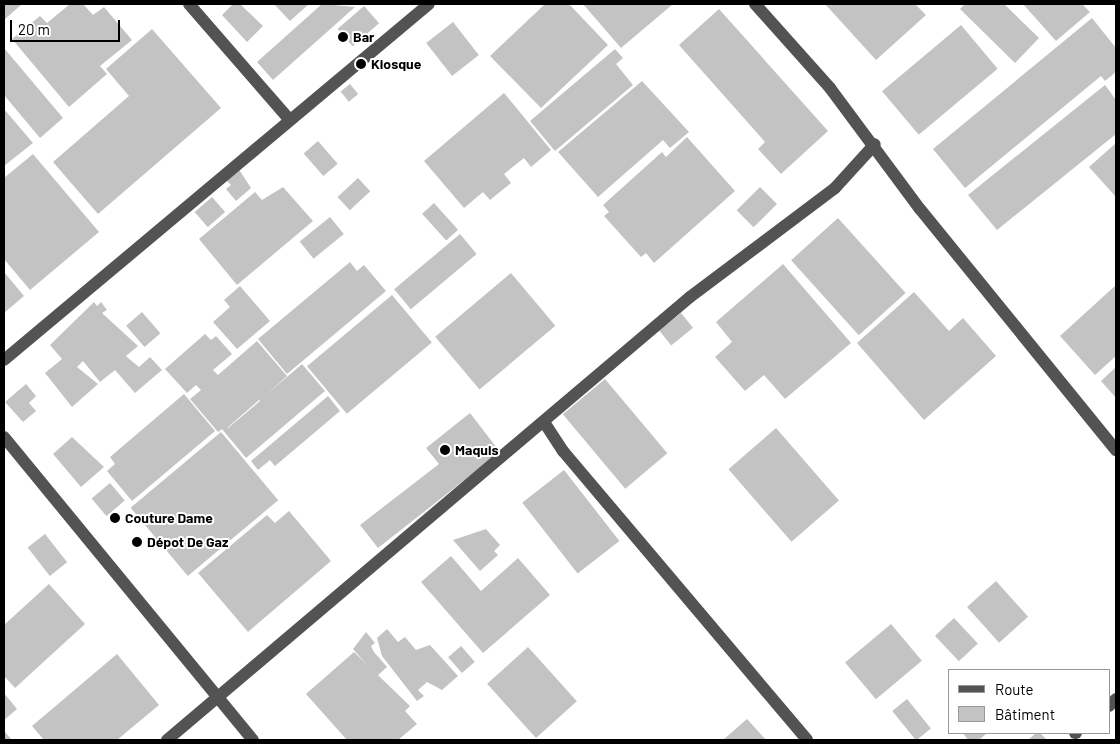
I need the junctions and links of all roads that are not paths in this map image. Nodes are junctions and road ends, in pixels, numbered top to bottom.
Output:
1 (189, 4) edge
2 (429, 4) edge
3 (755, 4) edge
4 (288, 118) junction
5 (875, 144) junction
6 (4, 360) edge
7 (544, 422) junction
8 (4, 437) edge
9 (1116, 450) edge
10 (218, 697) junction
11 (167, 740) edge
12 (253, 740) edge
13 (808, 740) edge

1 - 4 street
2 - 4 street
3 - 5 street
4 - 6 street
5 - 7 street
5 - 9 street
7 - 10 street
7 - 13 street
8 - 10 street
10 - 11 street
10 - 12 street

